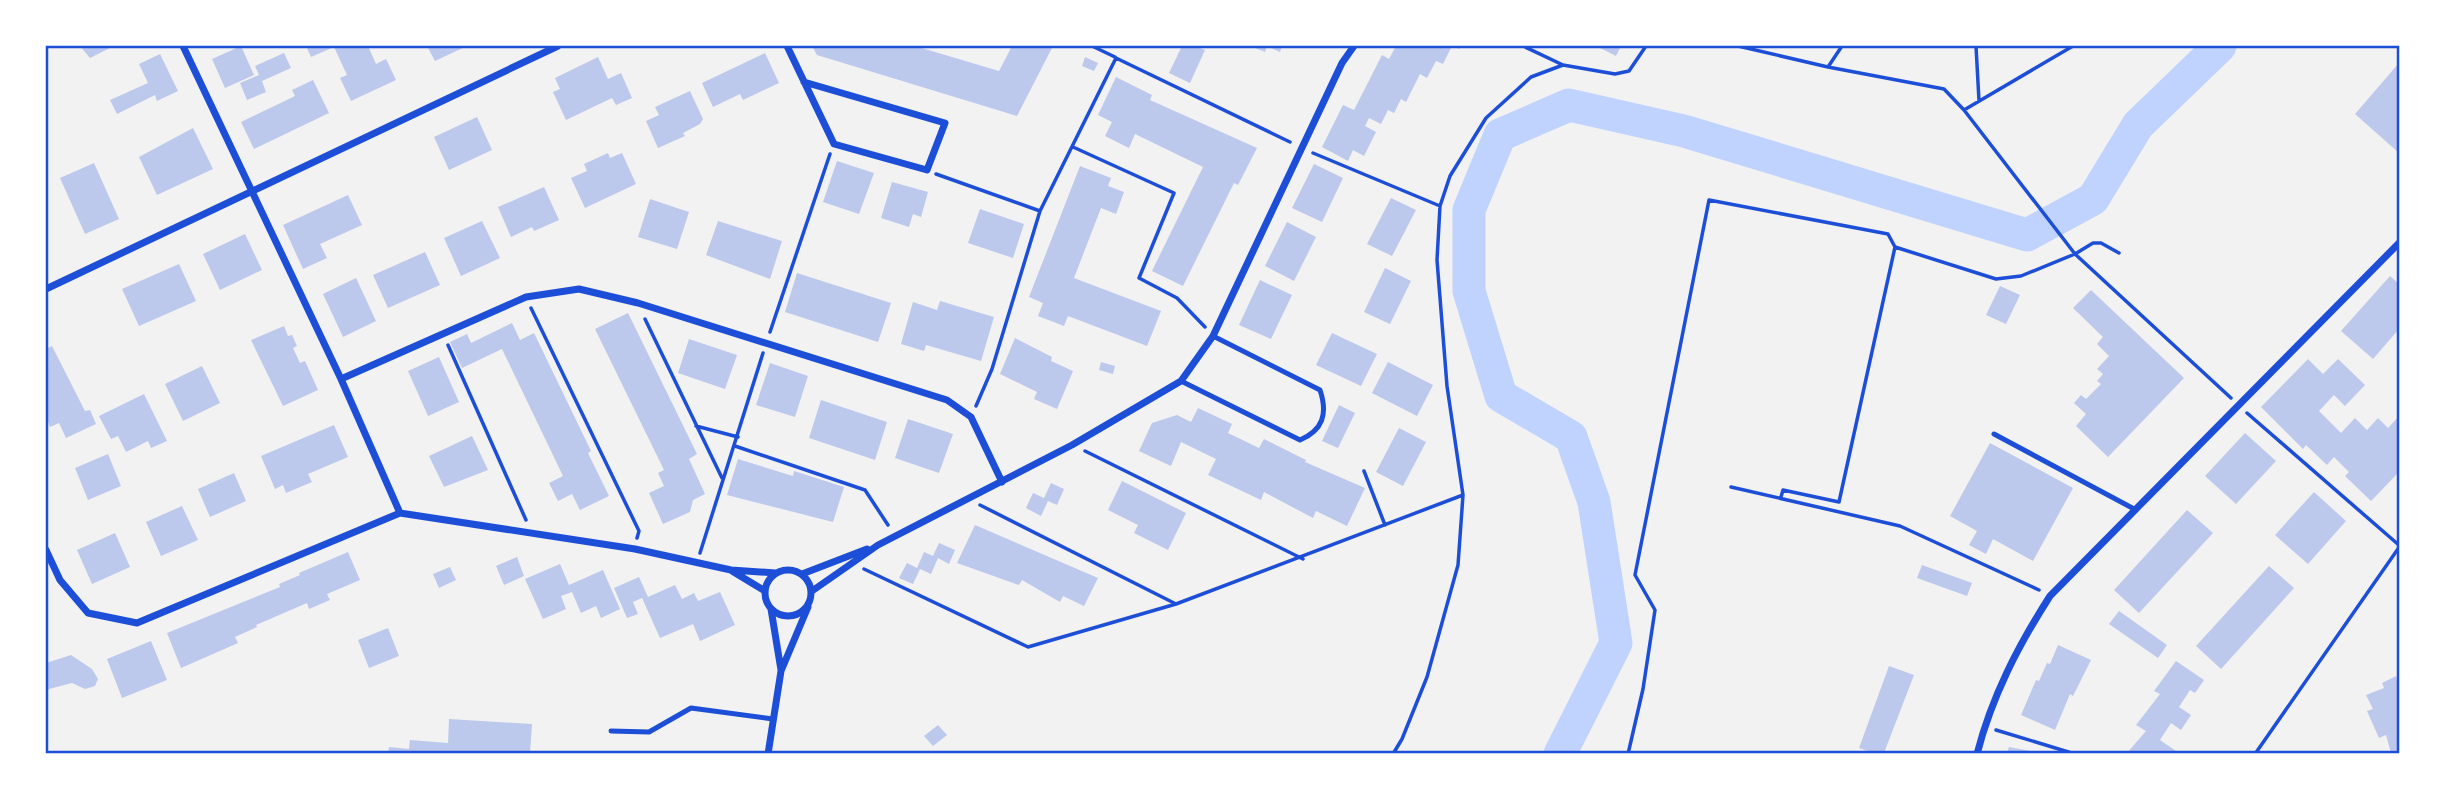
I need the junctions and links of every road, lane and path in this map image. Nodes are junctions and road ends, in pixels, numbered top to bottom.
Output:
1 (183, 46) edge
2 (558, 46) edge
3 (787, 46) edge
4 (1091, 46) edge
5 (1354, 46) edge
6 (1523, 46) edge
7 (1646, 46) edge
8 (1738, 46) edge
9 (1842, 46) edge
10 (1976, 46) edge
11 (2073, 46) edge
12 (1115, 58) junction
13 (1563, 65) junction
14 (1828, 68) junction
15 (804, 82) junction
16 (1979, 101) junction
17 (1964, 110) junction
18 (834, 144) junction
19 (1073, 146) junction
20 (1304, 149) junction
21 (927, 170) junction
22 (253, 193) junction
23 (1440, 206) junction
24 (1040, 211) junction
25 (2399, 242) edge
26 (1895, 247) junction
27 (2119, 253) dead end
28 (2075, 254) junction
29 (46, 289) edge
30 (526, 297) junction
31 (638, 303) junction
32 (443, 333) junction
33 (1213, 336) junction
34 (766, 343) junction
35 (341, 379) junction
36 (1181, 381) junction
37 (981, 395) dead end
38 (2237, 404) junction
39 (695, 426) junction
40 (1994, 434) dead end
41 (738, 437) junction
42 (1072, 444) junction
43 (735, 446) junction
44 (1364, 471) dead end
45 (722, 478) junction
46 (1002, 482) junction
47 (1731, 487) dead end
48 (1463, 495) junction
49 (1781, 498) junction
50 (968, 500) junction
51 (2136, 510) junction
52 (400, 513) junction
53 (1385, 525) junction
54 (639, 531) dead end
55 (531, 532) junction
56 (895, 536) junction
57 (878, 545) junction
58 (702, 547) dead end
59 (46, 550) edge
60 (1303, 559) junction
61 (852, 563) junction
62 (731, 570) junction
63 (776, 573) junction
64 (802, 574) junction
65 (765, 591) junction
66 (812, 591) junction
67 (2050, 596) junction
68 (1176, 604) junction
69 (808, 607) junction
70 (771, 609) junction
71 (781, 671) junction
72 (773, 719) junction
73 (1984, 726) junction
74 (611, 731) dead end
75 (768, 754) edge
76 (1393, 754) edge
77 (1628, 754) edge
78 (1977, 754) edge
79 (2075, 754) edge
80 (2255, 754) edge

1 - 22 street
2 - 22 street
3 - 15 street
4 - 12 path
5 - 20 street
6 - 13 path
7 - 13 path
8 - 14 path
9 - 14 path
10 - 16 path
11 - 16 path
12 - 19 path
12 - 20 path
13 - 23 path
14 - 17 path
15 - 18 street
15 - 21 street
16 - 17 path
17 - 28 path
18 - 21 street
18 - 34 path
19 - 24 path
19 - 33 path
20 - 23 path
20 - 33 street
21 - 24 path
22 - 29 street
22 - 35 street
23 - 48 path
24 - 37 path
25 - 38 street
26 - 28 path
26 - 49 path
26 - 77 path
27 - 28 path
28 - 38 path
30 - 31 street
30 - 32 street
30 - 54 path
31 - 34 street
31 - 39 path
32 - 35 street
32 - 55 path
33 - 36 street
33 - 36 lane
34 - 41 path
34 - 46 street
35 - 52 street
36 - 42 street
38 - 51 street
38 - 80 path
39 - 41 path
39 - 45 path
40 - 51 lane
41 - 43 path
42 - 46 street
42 - 60 path
43 - 45 path
43 - 56 path
44 - 53 path
45 - 58 path
46 - 50 street
47 - 49 path
48 - 53 path
48 - 76 path
49 - 67 path
50 - 56 street
50 - 68 path
51 - 67 street
52 - 55 street
52 - 59 street
53 - 60 path
55 - 62 street
56 - 57 street
57 - 61 street
57 - 64 street
60 - 68 path
61 - 66 street
61 - 68 path
62 - 63 street
62 - 65 street
63 - 64 street
63 - 65 street
64 - 66 street
65 - 70 street
66 - 69 street
67 - 73 street
69 - 70 street
69 - 71 street
70 - 71 street
71 - 72 street
72 - 74 lane
72 - 75 street
73 - 78 street
73 - 79 path

